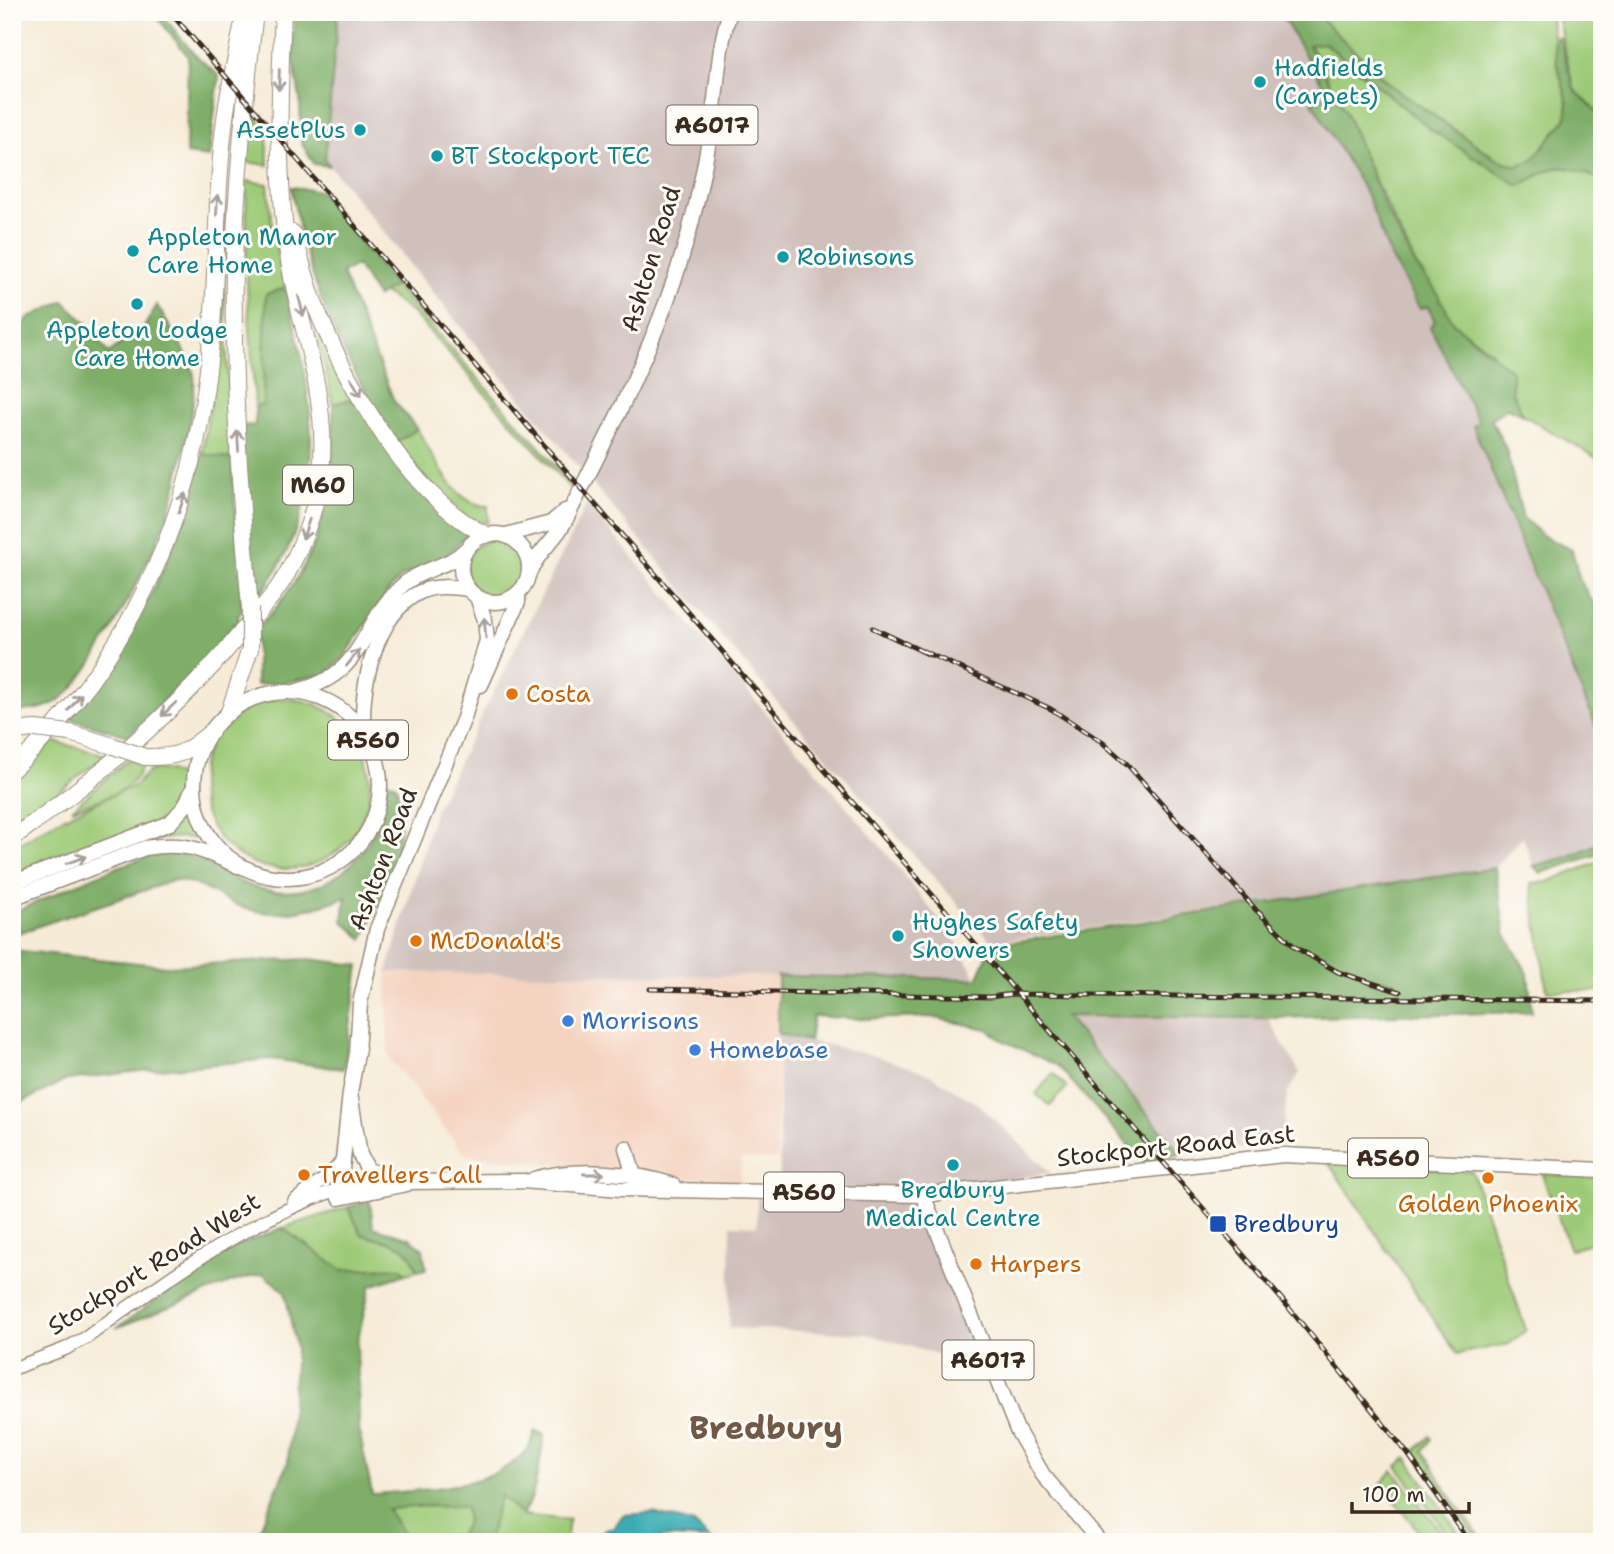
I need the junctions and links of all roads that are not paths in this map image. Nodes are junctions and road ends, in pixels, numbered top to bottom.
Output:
1 (245, 12) edge
2 (255, 12) edge
3 (283, 12) edge
4 (730, 12) edge
5 (279, 187) junction
6 (572, 505) junction
7 (486, 535) junction
8 (506, 535) junction
9 (466, 549) junction
10 (529, 573) junction
11 (472, 593) junction
12 (519, 593) junction
13 (296, 692) junction
14 (468, 708) junction
15 (229, 712) junction
16 (12, 731) edge
17 (211, 732) junction
18 (364, 733) junction
19 (12, 770) edge
20 (194, 786) junction
21 (12, 838) edge
22 (238, 866) junction
23 (12, 883) edge
24 (12, 898) edge
25 (350, 1093) junction
26 (353, 1116) junction
27 (626, 1148) dead end
28 (341, 1162) junction
29 (1602, 1170) edge
30 (634, 1176) junction
31 (526, 1181) junction
32 (410, 1182) junction
33 (685, 1189) junction
34 (344, 1192) junction
35 (923, 1195) junction
36 (280, 1212) junction
37 (12, 1369) edge
38 (1100, 1542) edge

19 -> 1 highway
15 -> 2 highway, bridge
3 -> 5 highway, M60
4 - 6 main road, Ashton Road / A6017
5 -> 7 highway, M60
5 -> 21 highway, M60
6 - 8 main road, Ashton Road / A6017
6 - 10 main road, Ashton Road / A6017
7 - 8 main road
7 - 9 main road, A560
8 - 10 main road
9 - 11 main road, A560
13 -> 9 main road, A560
10 - 12 main road, A560
11 - 12 main road, A560
14 -> 11 main road, Ashton Road / A560
11 - 18 main road, A560
12 - 14 main road, Ashton Road / A560
13 - 15 main road, A560
13 - 18 main road, A560
14 - 25 main road, Ashton Road / A560
15 - 17 main road, A560
16 - 17 highway, bridge
17 - 20 main road, A560
18 - 22 main road, A560
20 - 22 main road, A560
23 -> 20 main road, A560
22 - 24 main road, A560
25 - 26 main road, Ashton Road / A560
25 - 28 main road, Ashton Road / A560
26 - 32 main road, Ashton Road / A560
26 - 34 main road, Ashton Road / A560
27 - 30 main road
28 - 34 main road, Ashton Road / A560
28 - 36 main road, Stockport Road West
29 - 35 main road, Stockport Road East / A560
31 -> 30 main road, Stockport Road West / A560
30 - 33 main road, Stockport Road West / A560
31 - 32 main road, Stockport Road West / A560
31 - 33 main road, Stockport Road West / A560
32 - 34 main road, Stockport Road West / A560
33 - 35 main road, Stockport Road West / A560
34 - 36 main road, Stockport Road West
35 - 38 main road, A6017
36 - 37 main road, Stockport Road West

